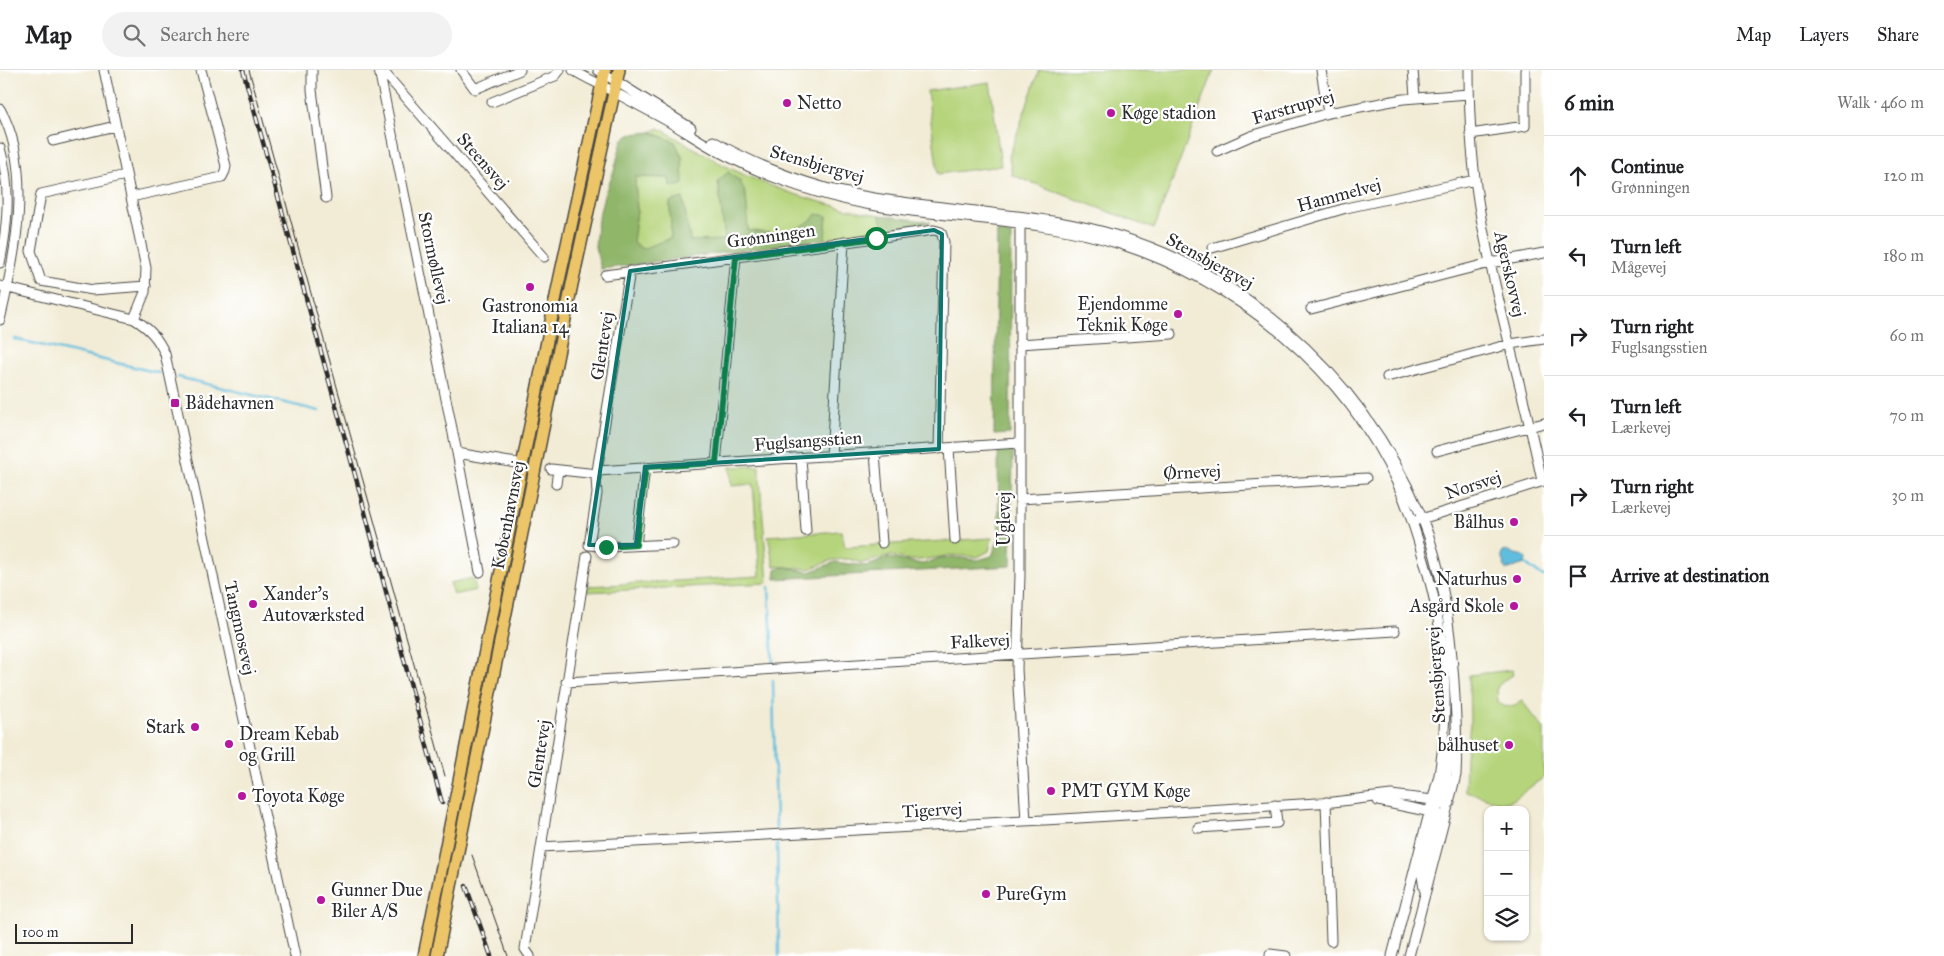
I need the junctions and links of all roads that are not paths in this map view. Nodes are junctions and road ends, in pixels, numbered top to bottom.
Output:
1 (104, 70) edge
2 (201, 70) edge
3 (312, 70) edge
4 (381, 70) edge
5 (461, 70) edge
6 (520, 70) edge
7 (560, 70) edge
8 (573, 70) edge
9 (619, 70) edge
10 (1321, 70) edge
11 (1413, 70) edge
12 (1469, 70) edge
13 (1525, 70) edge
14 (602, 75) edge
15 (398, 87) junction
16 (616, 88) junction
17 (1469, 94) junction
18 (384, 95) junction
19 (1415, 98) junction
20 (492, 102) dead end
21 (0, 109) edge
22 (1328, 113) junction
23 (115, 126) junction
24 (1470, 134) junction
25 (53, 140) dead end
26 (0, 148) edge
27 (1217, 151) dead end
28 (126, 175) junction
29 (1475, 180) junction
30 (131, 197) junction
31 (326, 198) dead end
32 (1020, 221) junction
33 (844, 242) junction
34 (1212, 248) dead end
35 (1544, 253) edge
36 (544, 256) dead end
37 (736, 257) junction
38 (0, 263) edge
39 (1490, 263) junction
40 (630, 271) junction
41 (605, 275) dead end
42 (146, 286) junction
43 (3, 287) edge
44 (1310, 309) dead end
45 (134, 319) junction
46 (0, 320) edge
47 (1172, 334) dead end
48 (1544, 339) edge
49 (1019, 344) junction
50 (1510, 344) junction
51 (1387, 377) dead end
52 (1544, 424) edge
53 (1531, 426) junction
54 (1020, 443) junction
55 (949, 448) junction
56 (939, 449) junction
57 (1437, 451) dead end
58 (457, 453) junction
59 (875, 453) junction
60 (831, 456) junction
61 (801, 458) junction
62 (716, 463) junction
63 (522, 464) junction
64 (646, 467) junction
65 (598, 473) junction
66 (1366, 478) dead end
67 (1543, 481) edge
68 (556, 484) dead end
69 (1020, 499) junction
70 (1422, 519) junction
71 (1412, 522) junction
72 (806, 531) dead end
73 (955, 540) dead end
74 (882, 543) dead end
75 (673, 544) dead end
76 (636, 545) junction
77 (586, 556) dead end
78 (480, 572) dead end
79 (1396, 631) dead end
80 (1018, 655) junction
81 (566, 682) junction
82 (1367, 799) junction
83 (1441, 801) junction
84 (1326, 802) junction
85 (1275, 805) junction
86 (1438, 813) junction
87 (1026, 821) junction
88 (1198, 828) dead end
89 (541, 847) junction
90 (1331, 941) dead end
91 (295, 956) edge
92 (424, 956) edge
93 (437, 956) edge
94 (530, 956) edge
95 (1270, 956) edge
96 (1286, 956) edge
97 (1392, 956) edge
98 (1409, 956) edge

1 - 23 street
2 - 30 street
3 - 31 street
4 - 15 street, Steensvej
4 - 18 street, Stormøllevej
5 - 6 street
7 - 20 street
8 - 14 street, Stensbjergvej
9 - 16 main road, Københavnsvej
10 - 22 street
11 - 19 street
12 - 17 street, Agerskovvej
13 - 24 street
14 - 16 street, Stensbjergvej
14 - 63 main road, Københavnsvej
15 - 18 street
15 - 36 street, Steensvej
16 - 32 street, Stensbjergvej
16 - 93 main road, Københavnsvej
17 - 19 street, Farstrupvej
17 - 24 street, Agerskovvej
18 - 58 street, Stormøllevej
19 - 22 street, Farstrupvej
21 - 43 street
22 - 27 street, Farstrupvej
23 - 25 street
23 - 28 street
24 - 29 street, Agerskovvej
26 - 38 street
28 - 30 street
28 - 42 street
29 - 34 street, Hammelvej
29 - 39 street, Agerskovvej
30 - 42 street
32 - 49 street, Uglevej
32 - 70 street, Stensbjergvej
32 - 71 street, Stensbjergvej
33 - 37 street, Grønningen
33 - 56 street, Grønningen
33 - 60 street
35 - 39 street
37 - 40 street, Grønningen
37 - 62 street
39 - 44 street
39 - 50 street, Agerskovvej
40 - 41 street, Grønningen
40 - 65 street, Glentevej
42 - 45 street
43 - 45 street, Tangmosevej
43 - 46 street
45 - 91 street, Tangmosevej
47 - 49 street
48 - 50 street
49 - 54 street, Uglevej
50 - 51 street
50 - 53 street, Agerskovvej
52 - 53 street
53 - 57 street
53 - 67 street, Agerskovvej
54 - 55 street, Fuglsangsstien
54 - 69 street, Uglevej
55 - 56 street, Fuglsangsstien
55 - 73 street
56 - 59 street, Fuglsangsstien
58 - 63 street
58 - 78 street, Stormøllevej
59 - 60 street, Fuglsangsstien
59 - 74 street
60 - 61 street, Fuglsangsstien
61 - 62 street, Fuglsangsstien
61 - 72 street
62 - 64 street, Fuglsangsstien
63 - 92 main road, Københavnsvej
64 - 65 street, Fuglsangsstien
64 - 76 street
65 - 68 street, Fuglsangsstien
65 - 76 street, Glentevej
66 - 69 street, Ørnevej
67 - 70 street, Norsvej
69 - 80 street, Uglevej
70 - 71 street, Norsvej
70 - 83 street, Stensbjergvej
71 - 83 street, Stensbjergvej
75 - 76 street
77 - 81 street, Glentevej
79 - 80 street, Falkevej
80 - 81 street, Falkevej
80 - 87 street, Uglevej
81 - 89 street, Glentevej
82 - 83 street, Tigervej
82 - 84 street, Tigervej
82 - 86 street, Tigervej
83 - 86 street, Stensbjergvej
83 - 86 street, Stensbjergvej
84 - 85 street, Tigervej
84 - 90 street
85 - 87 street, Tigervej
85 - 88 street
86 - 97 street, Stensbjergvej
86 - 98 street, Stensbjergvej
87 - 89 street, Tigervej
89 - 94 street, Glentevej
95 - 96 street

